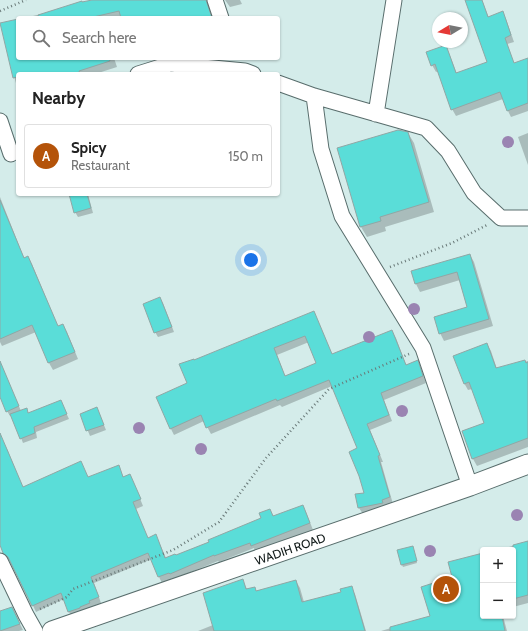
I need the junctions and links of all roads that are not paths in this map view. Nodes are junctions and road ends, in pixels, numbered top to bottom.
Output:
1 (215, 0) edge
2 (394, 0) edge
3 (220, 16) edge
4 (239, 60) edge
5 (144, 72) edge
6 (240, 72) edge
7 (248, 72) edge
8 (280, 84) edge
9 (314, 96) junction
10 (376, 114) junction
11 (0, 122) edge
12 (10, 152) edge
13 (528, 218) edge
14 (528, 464) edge
15 (470, 486) junction
16 (0, 561) edge
17 (35, 631) edge
18 (52, 631) edge

1 - 3 street
2 - 10 street
4 - 7 street
5 - 6 street
8 - 9 street
9 - 10 street
9 - 15 street
10 - 13 street
11 - 12 street
14 - 15 street, WADIH ROAD
15 - 18 street, WADIH ROAD
16 - 17 street

